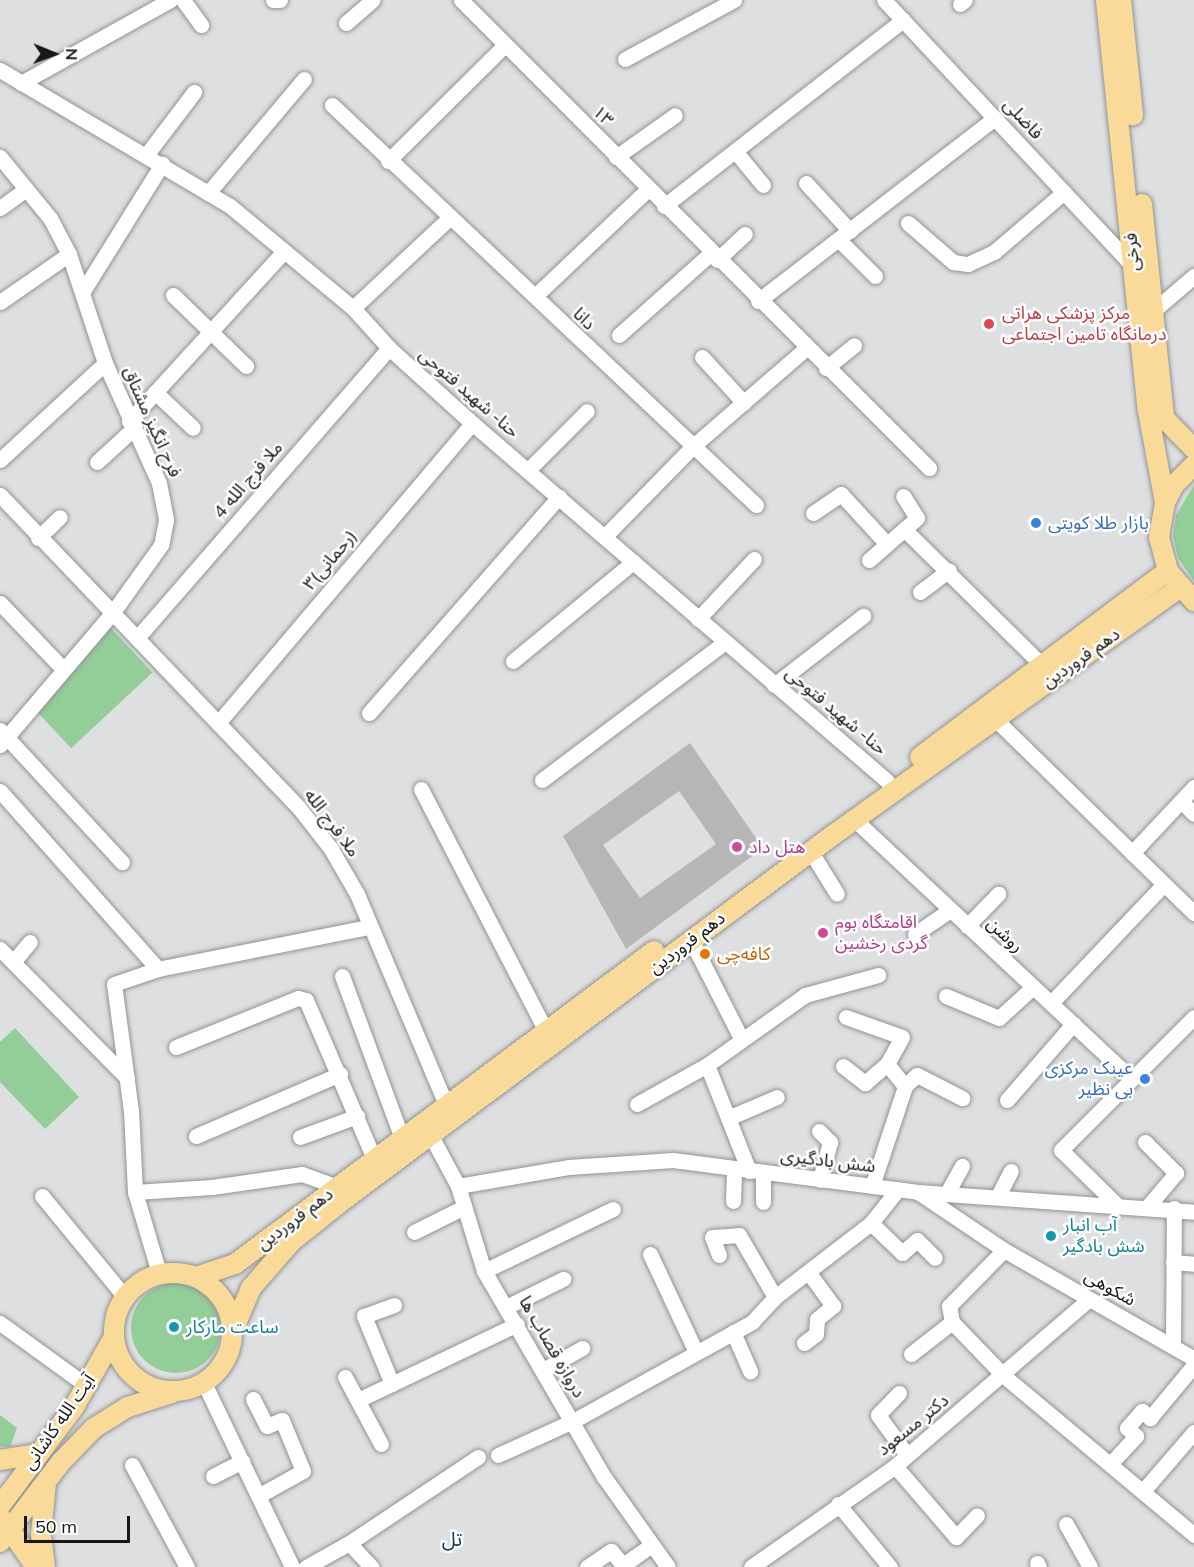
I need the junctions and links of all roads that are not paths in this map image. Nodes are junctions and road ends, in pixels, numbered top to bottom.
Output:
1 (170, 0) edge
2 (183, 0) edge
3 (273, 0) edge
4 (280, 0) edge
5 (372, 0) edge
6 (734, 0) edge
7 (884, 0) edge
8 (1107, 0) edge
9 (1121, 0) edge
10 (470, 3) edge
11 (903, 20) junction
12 (346, 23) dead end
13 (201, 25) dead end
14 (505, 45) junction
15 (625, 59) dead end
16 (0, 70) edge
17 (304, 79) dead end
18 (21, 83) junction
19 (194, 92) dead end
20 (332, 105) dead end
21 (675, 115) dead end
22 (995, 118) junction
23 (735, 151) junction
24 (147, 154) junction
25 (0, 157) edge
26 (616, 157) junction
27 (388, 161) junction
28 (162, 164) junction
29 (806, 183) dead end
30 (763, 185) dead end
31 (26, 189) junction
32 (648, 189) junction
33 (1064, 192) junction
34 (208, 193) junction
35 (664, 206) junction
36 (0, 208) edge
37 (448, 219) junction
38 (908, 223) dead end
39 (745, 234) dead end
40 (844, 235) junction
41 (284, 251) junction
42 (69, 254) junction
43 (714, 256) junction
44 (1133, 266) junction
45 (875, 276) dead end
46 (1194, 276) edge
47 (83, 291) junction
48 (173, 295) dead end
49 (535, 296) junction
50 (758, 301) junction
51 (0, 302) edge
52 (353, 308) junction
53 (1152, 311) junction
54 (211, 331) junction
55 (620, 335) dead end
56 (854, 345) dead end
57 (388, 348) junction
58 (805, 349) junction
59 (702, 357) dead end
60 (105, 363) junction
61 (246, 366) dead end
62 (826, 368) junction
63 (155, 392) junction
64 (744, 403) junction
65 (587, 411) dead end
66 (472, 423) junction
67 (131, 425) junction
68 (193, 428) dead end
69 (692, 447) junction
70 (1194, 449) edge
71 (0, 460) edge
72 (97, 462) dead end
73 (1194, 465) edge
74 (929, 468) dead end
75 (528, 470) junction
76 (0, 495) edge
77 (903, 496) dead end
78 (559, 497) junction
79 (1165, 503) junction
80 (756, 505) dead end
81 (813, 513) dead end
82 (60, 518) dead end
83 (904, 529) junction
84 (604, 537) junction
85 (38, 538) junction
86 (886, 543) junction
87 (754, 559) dead end
88 (869, 560) dead end
89 (633, 561) junction
90 (950, 570) junction
91 (1168, 571) junction
92 (920, 592) dead end
93 (1187, 595) edge
94 (0, 603) edge
95 (113, 612) junction
96 (863, 616) dead end
97 (698, 619) junction
98 (136, 638) junction
99 (724, 643) junction
100 (513, 661) dead end
101 (1042, 665) junction
102 (63, 669) junction
103 (774, 685) junction
104 (369, 712) dead end
105 (995, 719) junction
106 (218, 723) junction
107 (2, 737) edge
108 (542, 780) dead end
109 (887, 781) junction
110 (1194, 787) edge
111 (421, 789) dead end
112 (0, 791) edge
113 (1181, 801) junction
114 (1194, 814) edge
115 (855, 820) junction
116 (811, 852) junction
117 (1132, 852) junction
118 (122, 862) dead end
119 (1164, 884) junction
120 (837, 894) dead end
121 (998, 894) dead end
122 (950, 910) junction
123 (1194, 913) edge
124 (967, 926) junction
125 (369, 927) junction
126 (915, 934) dead end
127 (691, 940) junction
128 (30, 942) dead end
129 (0, 949) edge
130 (13, 962) junction
131 (158, 969) junction
132 (878, 975) dead end
133 (342, 976) dead end
134 (1033, 987) junction
135 (946, 996) dead end
136 (1051, 1003) junction
137 (846, 1017) dead end
138 (1194, 1017) edge
139 (1073, 1024) junction
140 (546, 1031) junction
141 (742, 1040) junction
142 (176, 1047) dead end
143 (887, 1064) junction
144 (707, 1065) junction
145 (843, 1066) dead end
146 (340, 1074) junction
147 (1130, 1077) junction
148 (127, 1078) junction
149 (905, 1086) junction
150 (777, 1097) dead end
151 (962, 1098) dead end
152 (1007, 1100) dead end
153 (637, 1104) dead end
154 (446, 1105) junction
155 (357, 1116) junction
156 (728, 1118) junction
157 (819, 1131) dead end
158 (430, 1134) junction
159 (196, 1136) dead end
160 (300, 1137) dead end
161 (402, 1138) junction
162 (1145, 1142) dead end
163 (374, 1159) junction
164 (962, 1166) dead end
165 (748, 1171) junction
166 (1011, 1171) dead end
167 (820, 1180) junction
168 (458, 1186) junction
169 (872, 1186) junction
170 (338, 1187) junction
171 (898, 1189) junction
172 (135, 1192) junction
173 (918, 1192) junction
174 (947, 1193) junction
175 (42, 1196) dead end
176 (998, 1196) junction
177 (733, 1202) dead end
178 (763, 1202) dead end
179 (1117, 1205) junction
180 (1149, 1206) junction
181 (464, 1207) junction
182 (1173, 1208) junction
183 (613, 1209) dead end
184 (1194, 1212) edge
185 (871, 1223) junction
186 (414, 1232) dead end
187 (1004, 1250) junction
188 (650, 1254) dead end
189 (719, 1255) dead end
190 (935, 1258) dead end
191 (1173, 1262) junction
192 (1194, 1264) edge
193 (484, 1271) junction
194 (159, 1273) junction
195 (809, 1273) junction
196 (196, 1277) junction
197 (563, 1279) dead end
198 (775, 1297) junction
199 (125, 1298) junction
200 (1088, 1300) junction
201 (394, 1305) dead end
202 (506, 1307) junction
203 (952, 1322) junction
204 (0, 1323) edge
205 (517, 1324) junction
206 (733, 1332) junction
207 (232, 1333) junction
208 (114, 1337) junction
209 (804, 1343) dead end
210 (1173, 1344) junction
211 (582, 1348) dead end
212 (696, 1352) junction
213 (911, 1354) dead end
214 (1194, 1359) edge
215 (1194, 1365) edge
216 (543, 1370) junction
217 (750, 1371) dead end
218 (1004, 1376) junction
219 (345, 1377) dead end
220 (204, 1383) junction
221 (392, 1384) junction
222 (87, 1386) junction
223 (177, 1391) junction
224 (899, 1393) dead end
225 (253, 1399) dead end
226 (358, 1400) junction
227 (573, 1421) junction
228 (1194, 1432) edge
229 (381, 1444) dead end
230 (37, 1454) junction
231 (498, 1455) dead end
232 (907, 1455) junction
233 (478, 1457) dead end
234 (0, 1460) edge
235 (242, 1461) junction
236 (1111, 1463) junction
237 (132, 1465) dead end
238 (895, 1466) junction
239 (213, 1476) dead end
240 (47, 1481) junction
241 (1143, 1491) junction
242 (258, 1496) junction
243 (838, 1504) junction
244 (0, 1506) edge
245 (977, 1515) dead end
246 (1066, 1524) dead end
247 (3, 1529) edge
248 (1194, 1535) edge
249 (349, 1543) junction
250 (652, 1545) junction
251 (36, 1567) edge
252 (45, 1567) edge
253 (187, 1567) edge
254 (292, 1567) edge
255 (306, 1567) edge
256 (371, 1567) edge
257 (587, 1567) edge
258 (668, 1567) edge
259 (751, 1567) edge
260 (890, 1567) edge
261 (1090, 1567) edge

1 - 18 street
2 - 13 street
3 - 4 street
5 - 12 street
6 - 15 street
7 - 11 street, فاضلی
8 - 44 main road, فرخی
9 - 53 main road, فرخی
10 - 14 street, ۱۳
11 - 22 street, فاضلی
11 - 23 street
14 - 26 street, ۱۳
14 - 27 street
16 - 18 street, حنا- شهید فتوحی
17 - 34 street
18 - 24 street, حنا- شهید فتوحی
19 - 24 street
20 - 27 street, دانا
21 - 26 street
22 - 33 street, فاضلی
22 - 40 street
23 - 30 street
23 - 35 street
24 - 28 street, حنا- شهید فتوحی
25 - 31 street, فرح انگیز مشتاق
26 - 32 street, ۱۳
27 - 37 street, دانا
28 - 34 street, حنا- شهید فتوحی
28 - 47 street
29 - 40 street
31 - 36 street
31 - 42 street, فرح انگیز مشتاق
32 - 35 street, ۱۳
32 - 49 street
33 - 38 street
33 - 44 street, فاضلی
34 - 41 street, حنا- شهید فتوحی
35 - 43 street, ۱۳
37 - 49 street, دانا
37 - 52 street
39 - 43 street
40 - 45 street
40 - 50 street
41 - 52 street, حنا- شهید فتوحی
41 - 54 street
42 - 47 street, فرح انگیز مشتاق
42 - 51 street
43 - 50 street, ۱۳
43 - 55 street
44 - 79 main road, فرخی
46 - 53 street
47 - 60 street, فرح انگیز مشتاق
48 - 54 street
49 - 69 street, دانا
50 - 58 street, ۱۳
52 - 57 street, حنا- شهید فتوحی
53 - 70 main road, فرخی
54 - 61 street
54 - 63 street
56 - 62 street
57 - 66 street, حنا- شهید فتوحی
57 - 98 street, 4 ملا فرج الله
58 - 62 street, ۱۳
58 - 64 street
59 - 64 street
60 - 67 street, فرح انگیز مشتاق
60 - 71 street
62 - 74 street, ۱۳
63 - 67 street
63 - 68 street
64 - 69 street
65 - 75 street
66 - 75 street, حنا- شهید فتوحی
66 - 106 street, ۳(رحمانی)
67 - 72 street
67 - 95 street, فرح انگیز مشتاق
69 - 80 street, دانا
69 - 84 street
73 - 79 main road
75 - 78 street, حنا- شهید فتوحی
76 - 85 street, ملا فرج الله
77 - 83 street
78 - 84 street, حنا- شهید فتوحی
78 - 104 street
79 - 91 main road
81 - 86 street
82 - 85 street
83 - 86 street
83 - 90 street
84 - 89 street, حنا- شهید فتوحی
85 - 95 street, ملا فرج الله
86 - 88 street
87 - 97 street
89 - 97 street, حنا- شهید فتوحی
89 - 100 street
90 - 92 street
90 - 101 street
91 - 93 main road
91 - 101 main road, دهم فروردین
93 - 105 main road, دهم فروردین
94 - 102 street
95 - 98 street, ملا فرج الله
95 - 102 street, فرح انگیز مشتاق
96 - 103 street
97 - 99 street, حنا- شهید فتوحی
98 - 106 street, ملا فرج الله
99 - 103 street, حنا- شهید فتوحی
99 - 108 street
101 - 109 main road, دهم فروردین
102 - 107 street, فرح انگیز مشتاق
103 - 109 street, حنا- شهید فتوحی
105 - 115 main road, دهم فروردین
105 - 117 street
106 - 125 street, ملا فرج الله
107 - 118 street
109 - 140 main road, دهم فروردین
110 - 113 street
111 - 140 street
112 - 131 street
113 - 114 street
113 - 117 street
115 - 116 main road, دهم فروردین
115 - 122 street, روشن
116 - 120 street
116 - 127 main road, دهم فروردین
117 - 119 street
119 - 123 street
119 - 136 street
121 - 124 street
122 - 124 street, روشن
122 - 126 street
124 - 134 street, روشن
125 - 131 street
125 - 154 street, ملا فرج الله
127 - 141 street
127 - 158 main road, دهم فروردین
128 - 130 street
129 - 130 street
130 - 148 street
131 - 148 street
132 - 141 street
133 - 161 street
134 - 135 street
134 - 136 street, روشن
136 - 139 street, روشن
137 - 143 street
138 - 147 street
139 - 147 street, روشن
139 - 152 street
140 - 154 main road, دهم فروردین
141 - 144 street
142 - 146 street
143 - 145 street
143 - 149 street
144 - 153 street
144 - 156 street
146 - 155 street
146 - 159 street
147 - 179 street
148 - 172 street
149 - 151 street
149 - 169 street
150 - 156 street
154 - 161 main road, دهم فروردین
155 - 160 street
155 - 163 street
156 - 165 street
157 - 167 street
158 - 168 street, دروازه قصاب ها
158 - 207 main road, دهم فروردین
161 - 163 main road, دهم فروردین
162 - 180 street
163 - 170 main road, دهم فروردین
164 - 174 street
165 - 167 street, شش بادگیری
165 - 168 street, شش بادگیری
165 - 177 street
165 - 178 street
166 - 176 street
167 - 169 street, شش بادگیری
168 - 181 street, دروازه قصاب ها
169 - 171 street, شش بادگیری
170 - 172 street
170 - 196 main road, دهم فروردین
171 - 173 street, شش بادگیری
171 - 185 street
172 - 194 street
173 - 174 street, شش بادگیری
173 - 187 street, شکوهی
174 - 176 street, شش بادگیری
175 - 199 street
176 - 179 street, شش بادگیری
179 - 180 street, شش بادگیری
180 - 182 street, شش بادگیری
181 - 186 street
181 - 193 street, دروازه قصاب ها
182 - 184 street, شش بادگیری
182 - 191 street
183 - 193 street
185 - 190 street
185 - 195 street
187 - 200 street, شکوهی
187 - 203 street
188 - 212 street
189 - 198 street
191 - 192 street
191 - 210 street
193 - 202 street, دروازه قصاب ها
194 - 196 main road
194 - 199 main road
195 - 198 street
195 - 209 street
196 - 207 main road
197 - 202 street
198 - 206 street
199 - 208 main road
200 - 210 street, شکوهی
200 - 218 street, دکتر مسعود
201 - 221 street
202 - 205 street, دروازه قصاب ها
203 - 213 street
203 - 218 street
204 - 222 street
205 - 216 street, دروازه قصاب ها
205 - 221 street
206 - 212 street
206 - 217 street
207 - 220 main road
208 - 222 main road, آیت الله کاشانی
208 - 223 main road
210 - 214 street, شکوهی
211 - 216 street
212 - 227 street
215 - 236 street
216 - 227 street, دروازه قصاب ها
218 - 232 street, دکتر مسعود
218 - 236 street
219 - 226 street
220 - 223 main road
220 - 235 street
221 - 226 street
222 - 230 main road, آیت الله کاشانی
223 - 240 main road, آیت الله کاشانی
224 - 232 street
225 - 242 street
226 - 229 street
227 - 231 street
227 - 250 street, دروازه قصاب ها
228 - 241 street
230 - 234 main road
230 - 244 main road, آیت الله کاشانی
232 - 238 street, دکتر مسعود
233 - 249 street
235 - 239 street
235 - 242 street
236 - 241 street
237 - 253 street
238 - 243 street, دکتر مسعود
238 - 245 street
240 - 247 main road, آیت الله کاشانی
240 - 252 main road
241 - 248 street
242 - 254 street
243 - 259 street, دکتر مسعود
243 - 260 street
246 - 261 street
247 - 251 main road
249 - 255 street
249 - 256 street
250 - 257 street
250 - 258 street, دروازه قصاب ها

